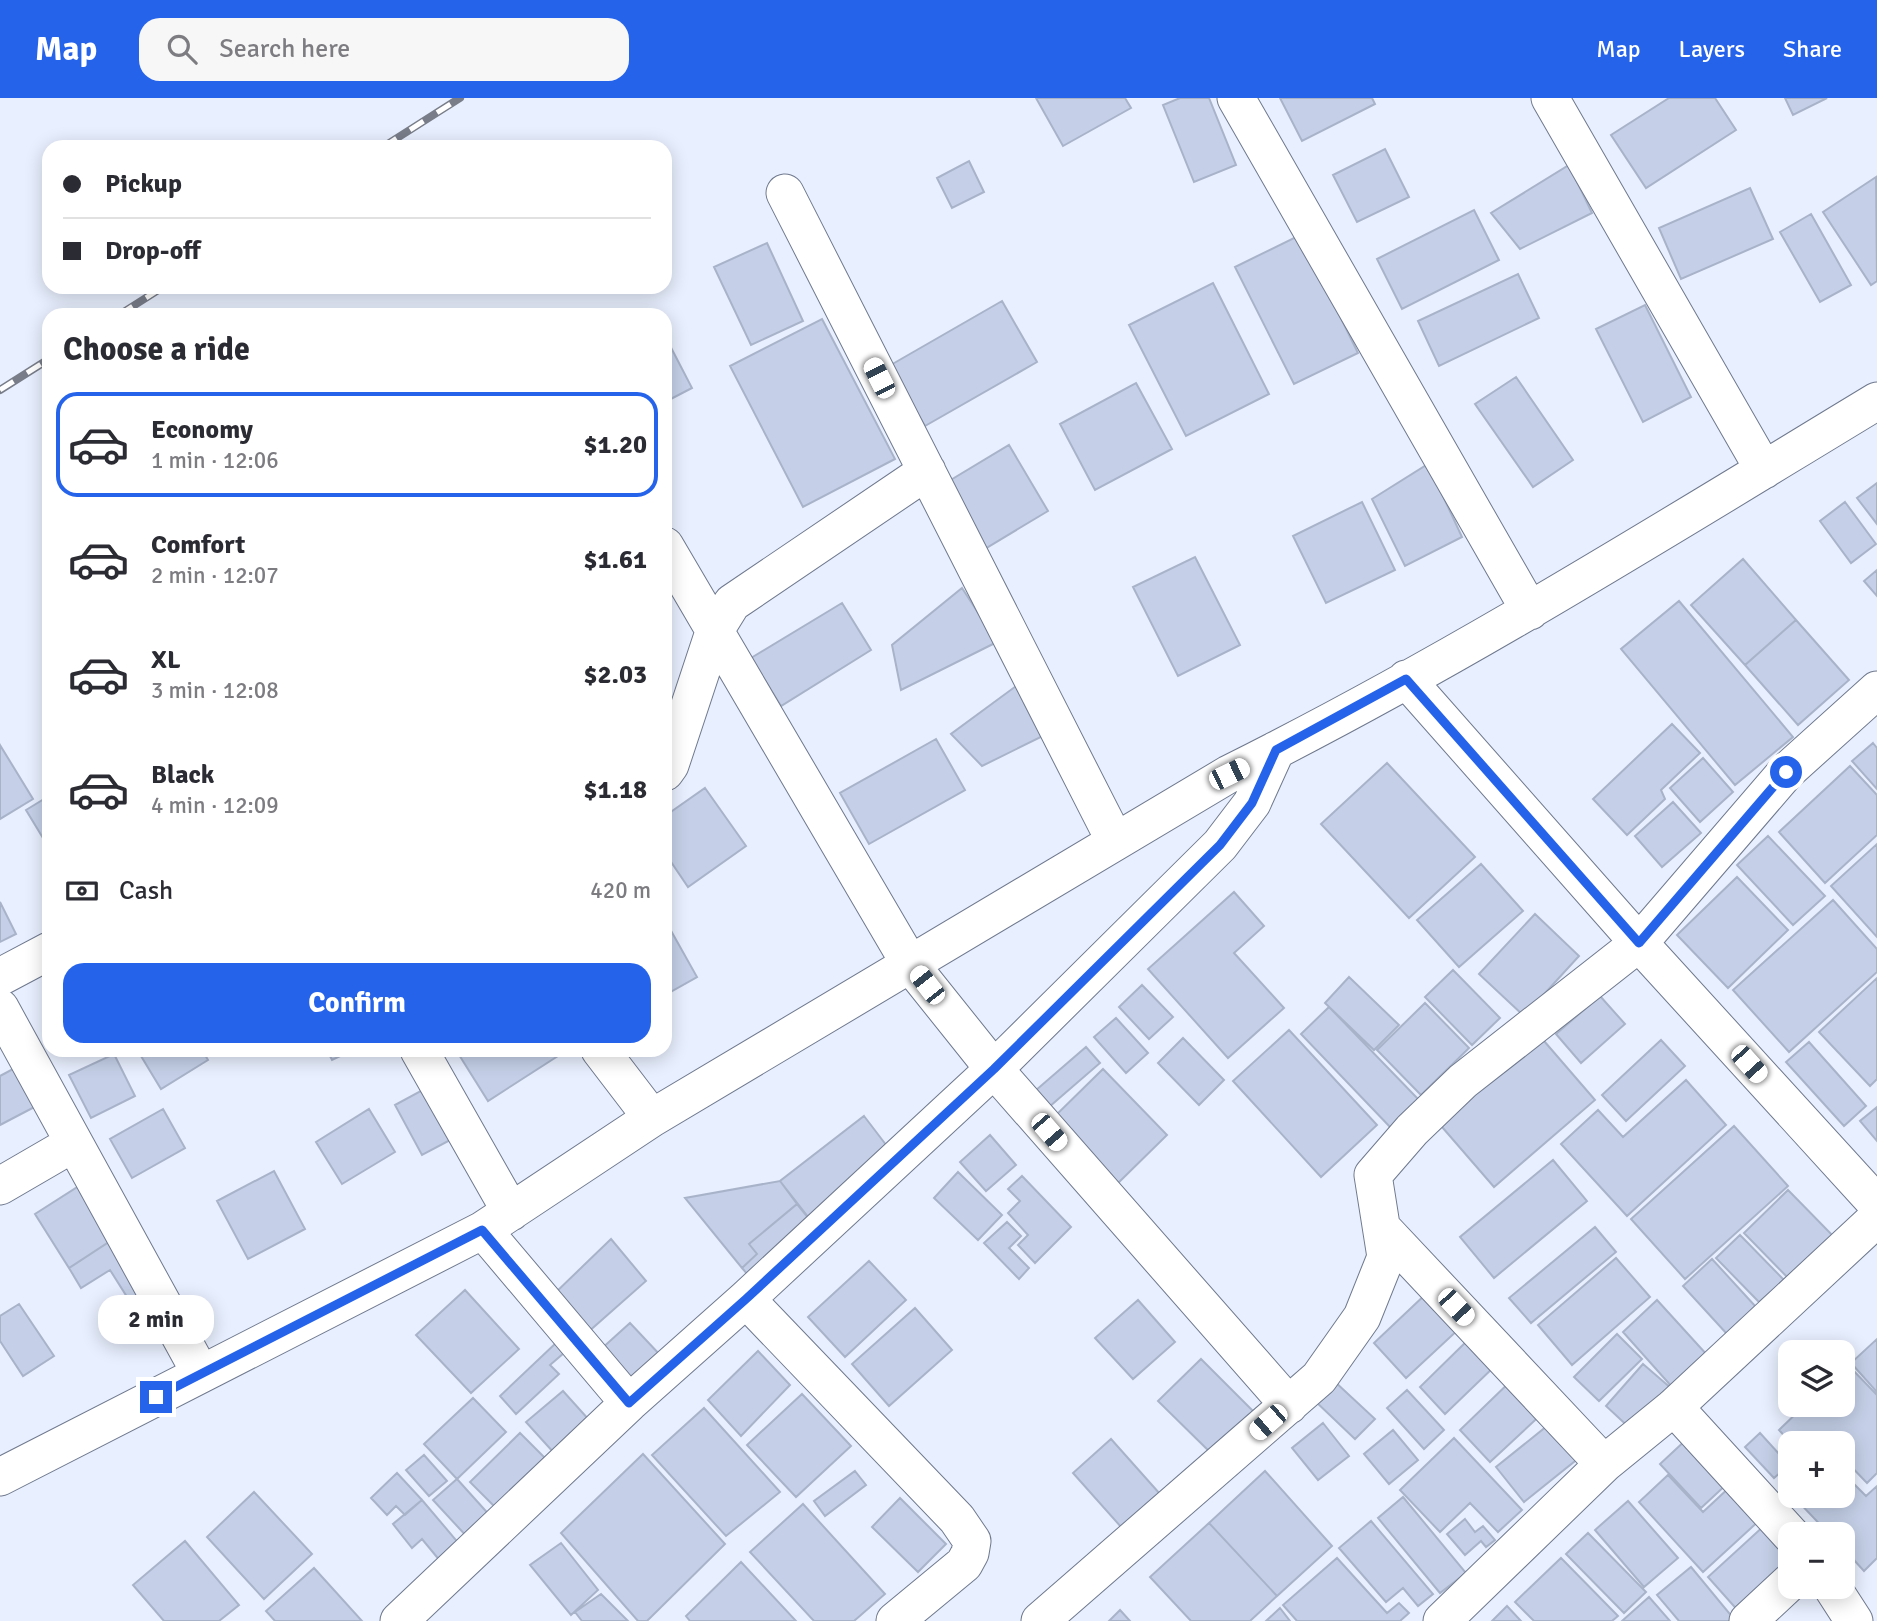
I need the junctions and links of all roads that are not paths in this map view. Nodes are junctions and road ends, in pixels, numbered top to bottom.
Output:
1 (1236, 98) edge
2 (1550, 98) edge
3 (785, 192) dead end
4 (1877, 401) edge
5 (1764, 470) junction
6 (926, 471) junction
7 (672, 561) edge
8 (1530, 611) junction
9 (714, 632) junction
10 (1406, 679) junction
11 (1873, 701) edge
12 (1276, 750) junction
13 (672, 759) edge
14 (1115, 841) junction
15 (1639, 943) junction
16 (42, 955) edge
17 (910, 964) junction
18 (0, 978) edge
19 (0, 1008) edge
20 (422, 1057) edge
21 (605, 1057) edge
22 (994, 1069) junction
23 (652, 1118) junction
24 (74, 1143) junction
25 (0, 1186) edge
26 (1877, 1204) edge
27 (1877, 1218) edge
28 (497, 1221) junction
29 (1382, 1228) junction
30 (746, 1299) junction
31 (201, 1374) junction
32 (629, 1403) junction
33 (1289, 1405) junction
34 (1674, 1407) junction
35 (1604, 1464) junction
36 (0, 1477) edge
37 (1779, 1522) edge
38 (1778, 1593) edge
39 (1840, 1599) edge
40 (398, 1621) edge
41 (895, 1621) edge
42 (1040, 1621) edge
43 (1442, 1621) edge
44 (1748, 1621) edge
45 (1854, 1621) edge

1 - 8 street
2 - 5 street
3 - 6 street
4 - 5 street
5 - 8 street
6 - 9 street
6 - 14 street
7 - 9 street
8 - 10 street
9 - 13 street
9 - 17 street
10 - 12 street
10 - 15 street
11 - 15 street
12 - 14 street
12 - 22 street
14 - 17 street
15 - 26 street
15 - 29 street
16 - 18 street
17 - 22 street
17 - 23 street
19 - 24 street
20 - 28 street
21 - 23 street
22 - 30 street
22 - 33 street
23 - 28 street
24 - 25 street
24 - 31 street
27 - 34 street
28 - 31 street
28 - 32 street
29 - 33 street
29 - 35 street
30 - 32 street
30 - 41 street
31 - 36 street
32 - 40 street
33 - 42 street
34 - 35 street
34 - 37 street
35 - 43 street
38 - 44 street
39 - 45 street

